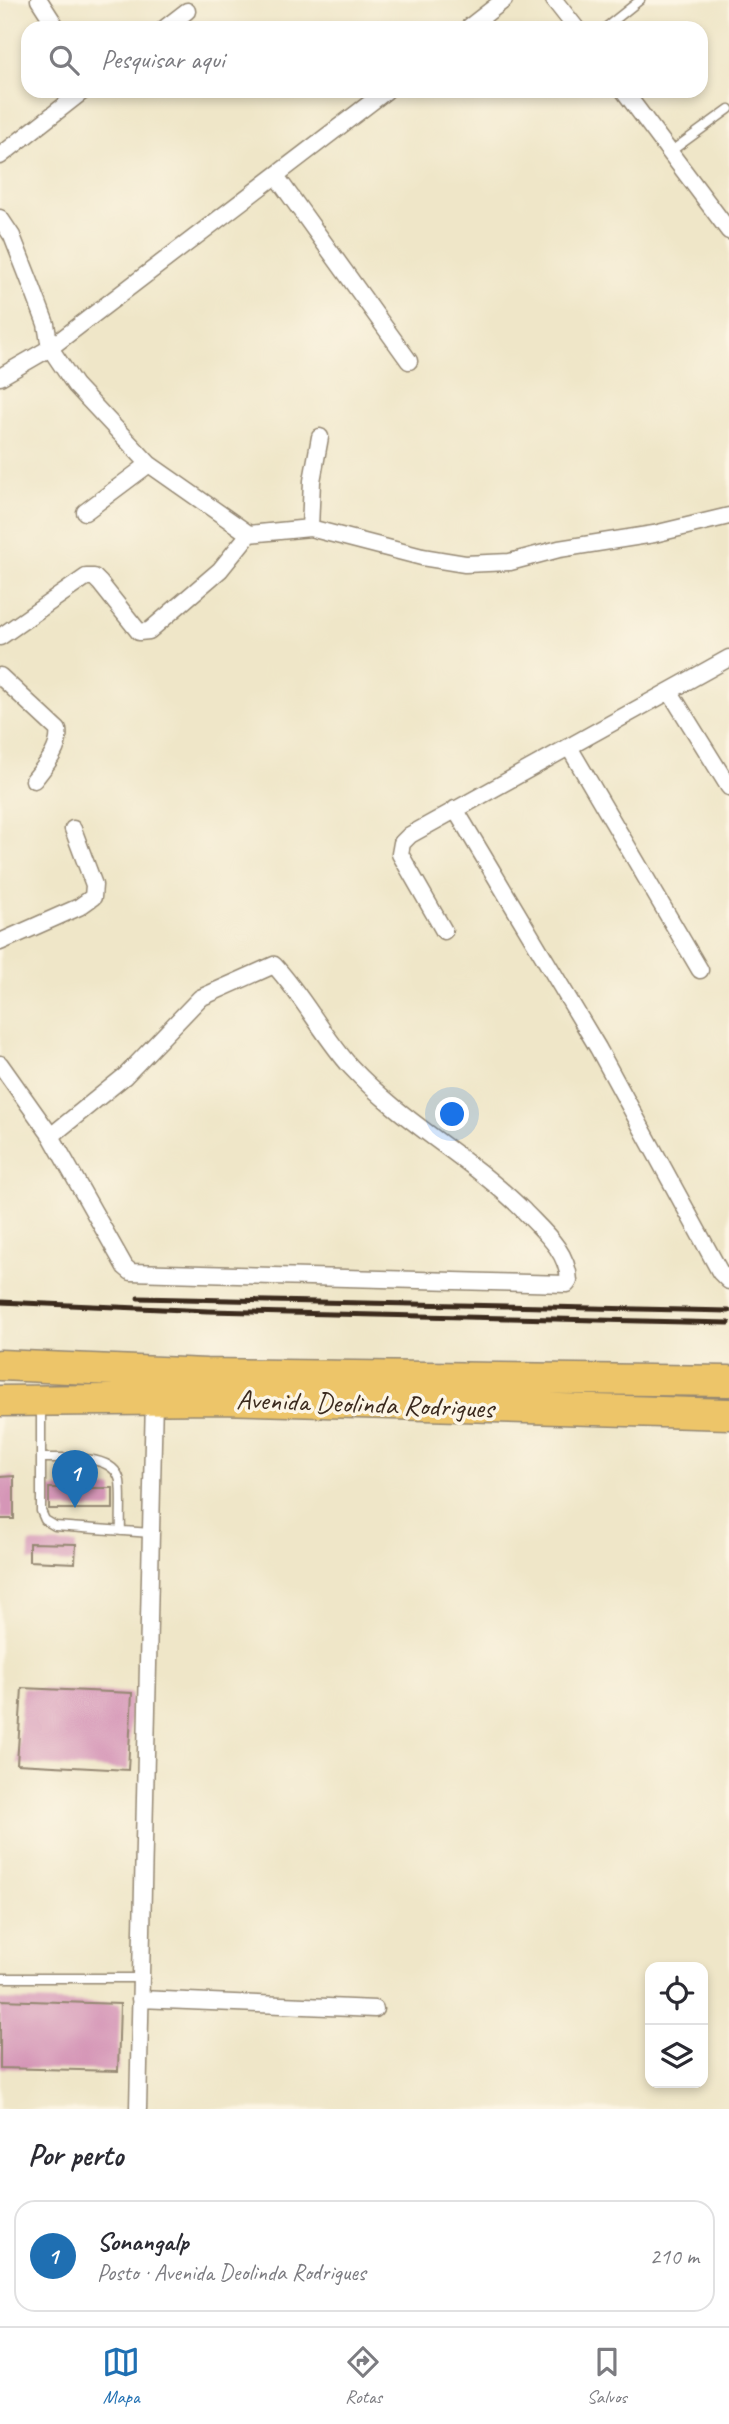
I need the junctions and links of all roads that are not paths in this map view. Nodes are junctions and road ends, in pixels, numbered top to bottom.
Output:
1 (39, 0) edge
2 (504, 0) edge
3 (554, 0) edge
4 (640, 0) edge
5 (187, 11) dead end
6 (52, 21) edge
7 (174, 21) edge
8 (477, 21) edge
9 (570, 21) edge
10 (614, 21) edge
11 (73, 98) edge
12 (377, 98) edge
13 (629, 98) edge
14 (729, 109) edge
15 (3, 147) edge
16 (670, 152) junction
17 (276, 176) junction
18 (0, 218) edge
19 (729, 231) edge
20 (50, 348) junction
21 (409, 362) dead end
22 (0, 377) edge
23 (320, 437) dead end
24 (149, 464) junction
25 (85, 512) dead end
26 (729, 516) edge
27 (310, 528) junction
28 (249, 534) junction
29 (0, 637) edge
30 (729, 658) edge
31 (0, 676) edge
32 (670, 692) junction
33 (569, 747) junction
34 (34, 780) dead end
35 (729, 787) edge
36 (455, 809) junction
37 (72, 829) dead end
38 (444, 932) dead end
39 (0, 942) edge
40 (700, 970) dead end
41 (0, 1064) edge
42 (51, 1136) junction
43 (729, 1281) edge
44 (0, 1365) edge
45 (729, 1381) edge
46 (154, 1398) junction
47 (41, 1400) junction
48 (0, 1401) edge
49 (729, 1414) edge
50 (41, 1458) junction
51 (121, 1531) junction
52 (151, 1533) junction
53 (0, 1978) edge
54 (140, 1978) junction
55 (140, 1998) junction
56 (375, 2009) dead end
57 (138, 2109) edge

1 - 6 street
2 - 8 street
3 - 9 street
4 - 10 lane
5 - 7 street
11 - 15 street
12 - 17 street
13 - 16 street
14 - 16 lane
16 - 19 street
17 - 20 street
17 - 21 street
18 - 20 street
20 - 22 street
20 - 24 street
23 - 27 street
24 - 25 street
24 - 28 street
26 - 27 street
27 - 28 street
28 - 29 street
30 - 32 street
31 - 34 street
32 - 33 street
32 - 35 street
33 - 36 street
33 - 40 street
36 - 38 street
36 - 43 street
37 - 39 street
41 - 42 street
42 - 42 street
44 - 45 highway, Avenida Deolinda Rodrigues
46 - 47 highway, Avenida Deolinda Rodrigues
46 - 49 highway, Avenida Deolinda Rodrigues
46 - 52 street
47 - 48 highway, Avenida Deolinda Rodrigues
47 - 50 lane
50 - 51 lane
50 - 51 lane
51 - 52 lane
52 - 54 street
53 - 54 lane
54 - 55 street
55 - 56 street
55 - 57 street

